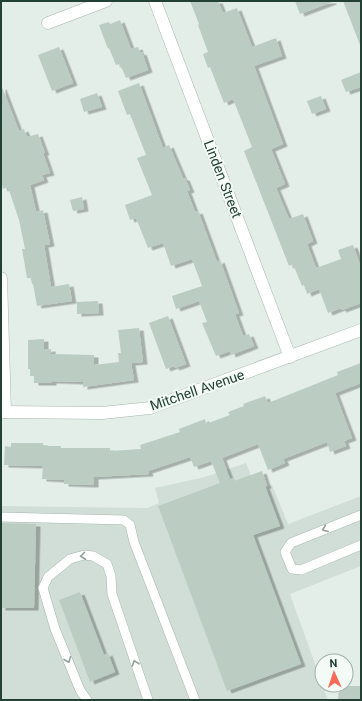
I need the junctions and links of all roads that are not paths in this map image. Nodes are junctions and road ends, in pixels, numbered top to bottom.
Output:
1 (106, 1) edge
2 (155, 1) edge
3 (48, 23) dead end
4 (1, 278) edge
5 (361, 330) edge
6 (290, 357) junction
7 (3, 412) edge
8 (361, 515) edge
9 (1, 516) edge
10 (361, 545) edge
11 (87, 700) edge
12 (148, 700) edge
13 (195, 700) edge

1 - 3 street
2 - 6 street, Linden Street
4 - 7 street
5 - 6 street, Mitchell Avenue
6 - 7 street, Mitchell Avenue
8 -> 10 lane
9 - 13 lane
12 -> 11 lane

